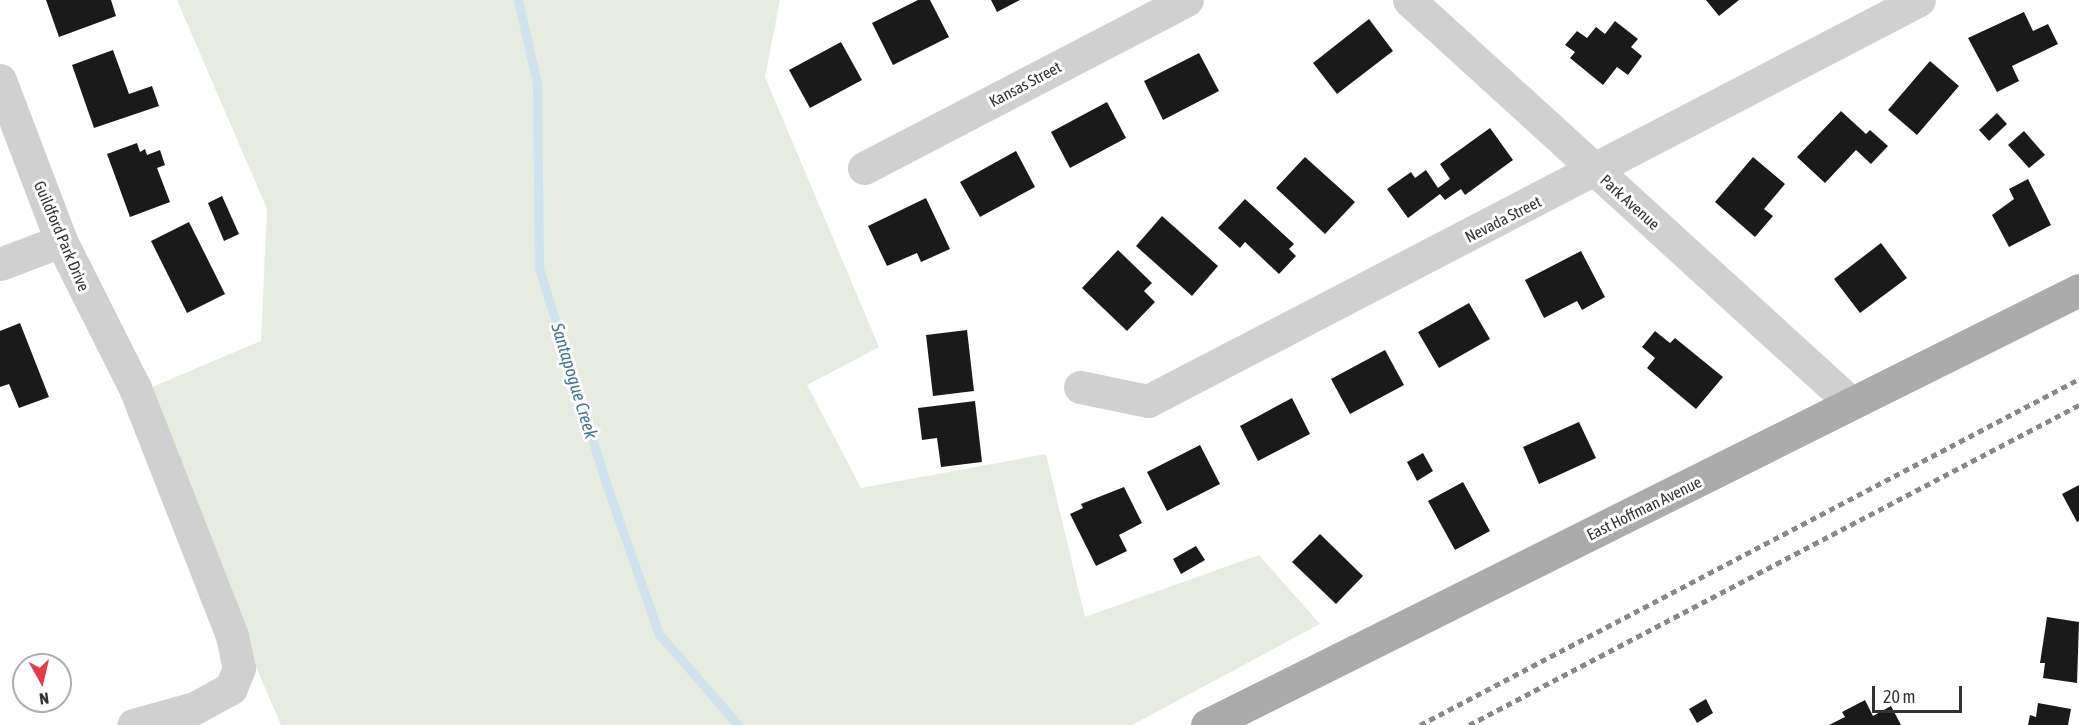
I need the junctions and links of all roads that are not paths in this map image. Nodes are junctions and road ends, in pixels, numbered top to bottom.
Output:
1 (1187, 0) edge
2 (1409, 0) edge
3 (1918, 0) edge
4 (0, 80) edge
5 (864, 168) dead end
6 (1595, 171) junction
7 (61, 241) junction
8 (0, 264) edge
9 (2079, 290) edge
10 (1080, 387) dead end
11 (1851, 403) junction
12 (147, 723) edge
13 (1207, 725) edge

1 - 5 street, Kansas Street
2 - 6 street, Park Avenue
3 - 6 street, Nevada Street
4 - 7 street, Guildford Park Drive
6 - 10 street, Nevada Street
6 - 11 street, Park Avenue
7 - 8 street
7 - 12 street, Guildford Park Drive
9 - 11 main road, East Hoffman Avenue
11 - 13 main road, East Hoffman Avenue

